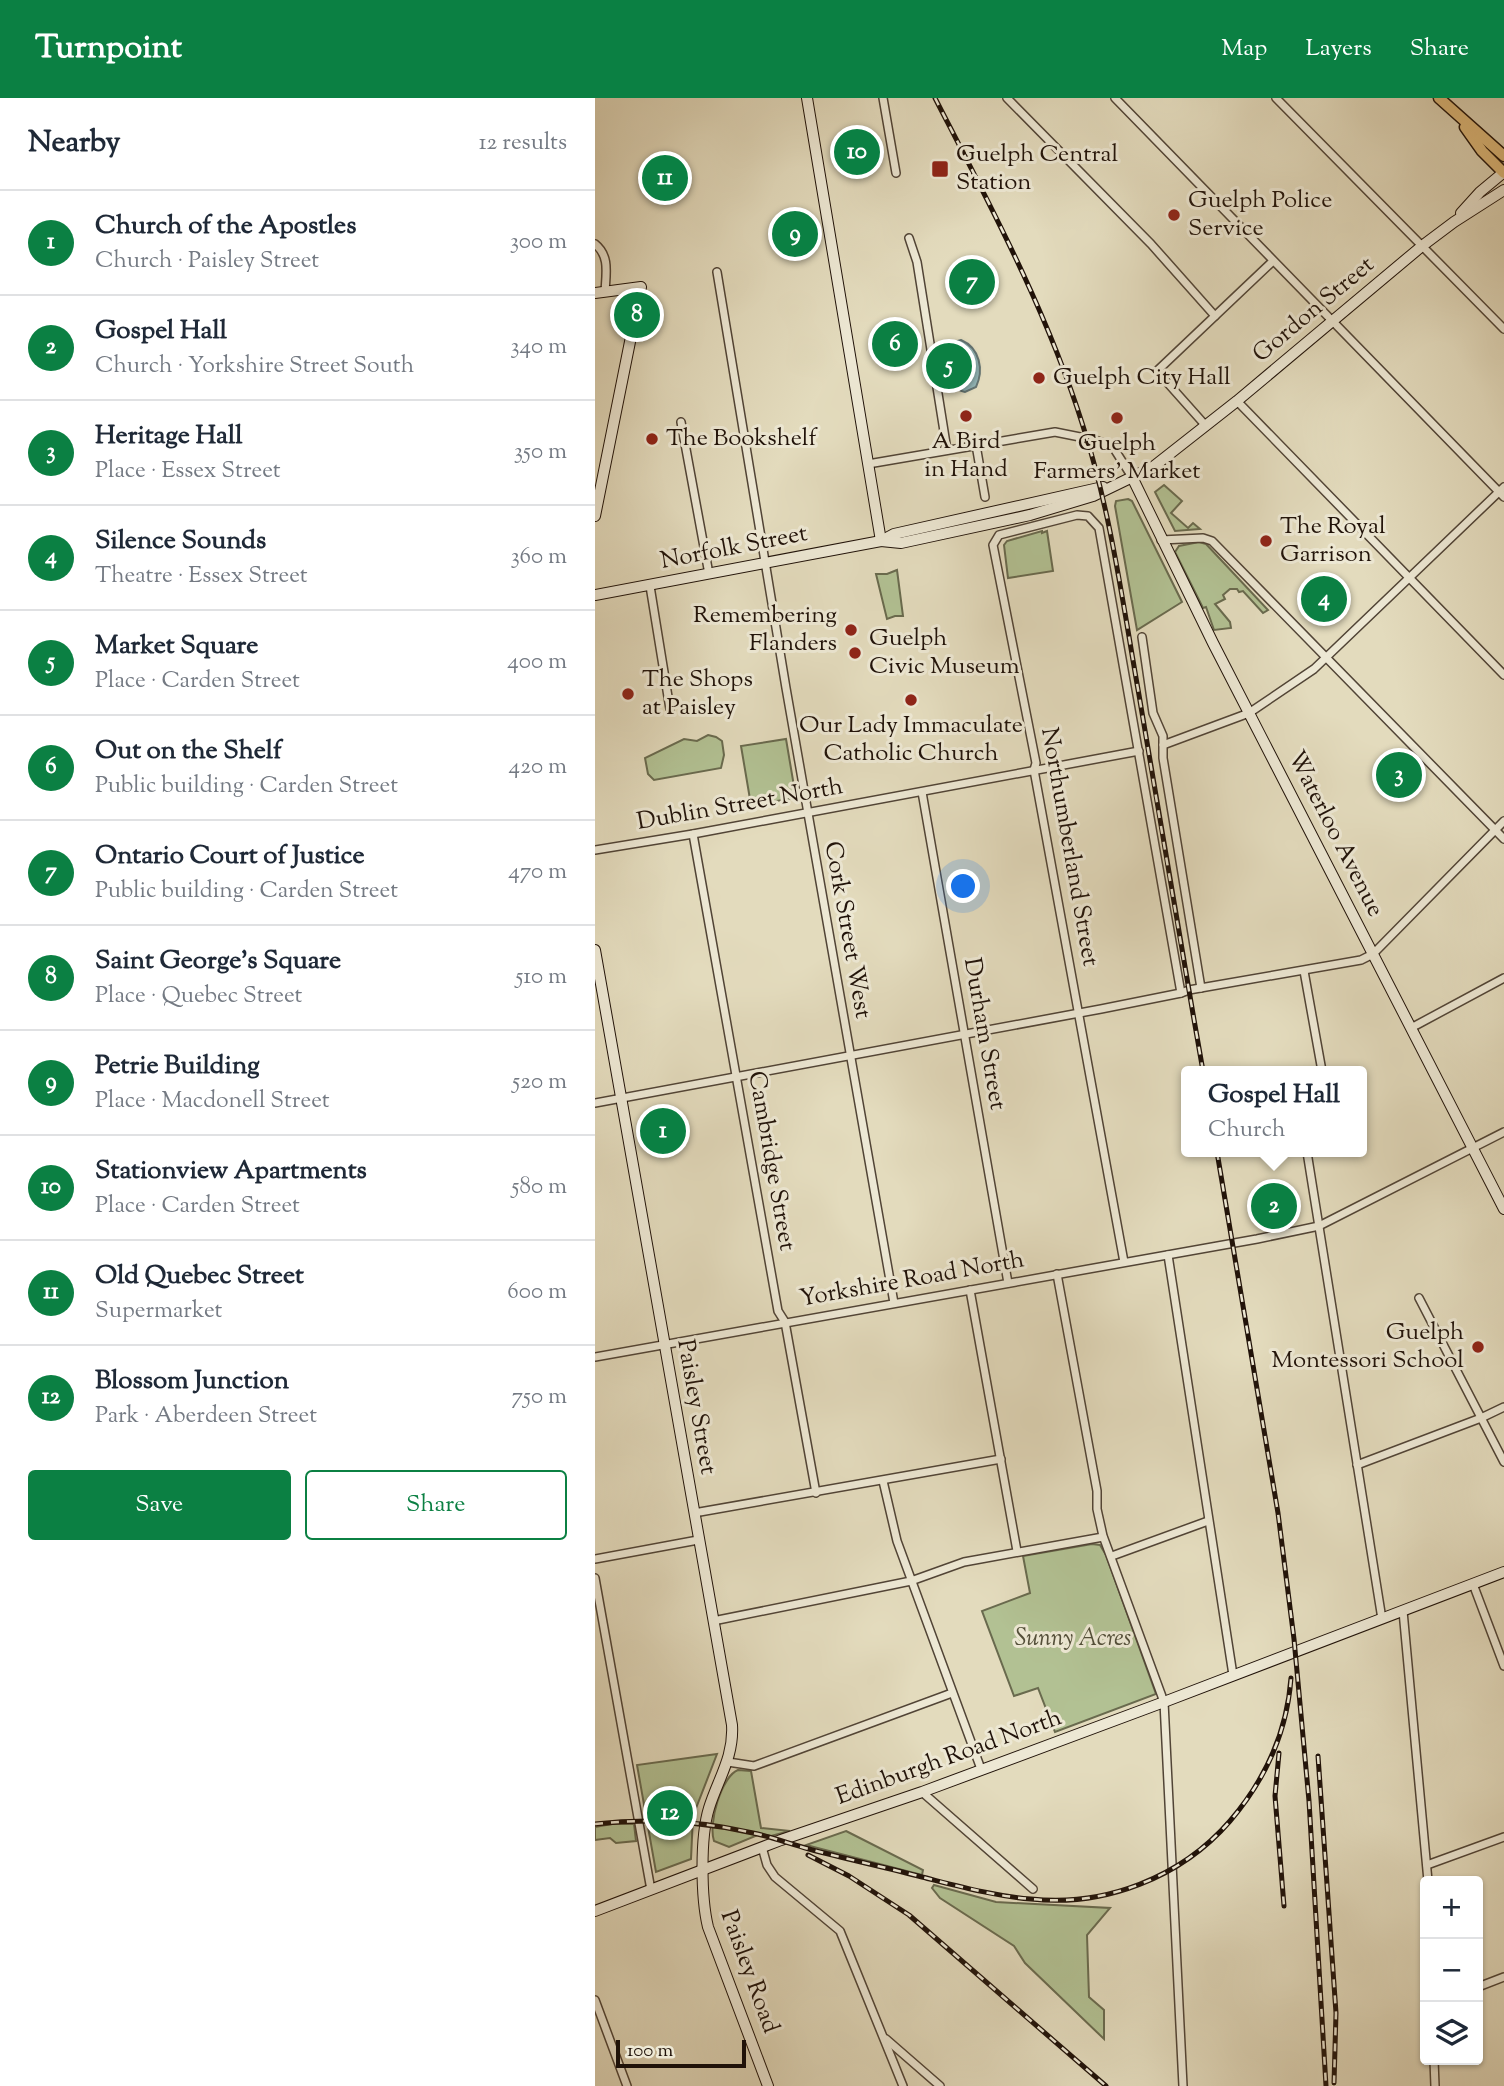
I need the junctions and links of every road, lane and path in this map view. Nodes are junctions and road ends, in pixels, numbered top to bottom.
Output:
1 (807, 98) edge
2 (883, 98) edge
3 (1007, 98) edge
4 (1115, 98) edge
5 (1276, 98) edge
6 (1439, 98) edge
7 (1458, 117) junction
8 (1504, 156) edge
9 (1504, 172) edge
10 (895, 173) dead end
11 (1504, 190) edge
12 (1454, 222) junction
13 (909, 239) dead end
14 (595, 244) edge
15 (1422, 246) junction
16 (1273, 261) junction
17 (717, 272) dead end
18 (600, 292) edge
19 (1216, 316) junction
20 (1332, 322) junction
21 (1504, 329) edge
22 (1237, 401) junction
23 (681, 422) dead end
24 (1206, 426) junction
25 (976, 444) junction
26 (947, 450) junction
27 (868, 464) junction
28 (1132, 477) junction
29 (1502, 492) edge
30 (985, 497) dead end
31 (595, 516) edge
32 (1161, 540) junction
33 (881, 541) junction
34 (765, 564) junction
35 (709, 574) junction
36 (1410, 579) junction
37 (650, 586) junction
38 (595, 595) edge
39 (1142, 637) dead end
40 (1328, 659) junction
41 (1504, 675) edge
42 (670, 709) dead end
43 (1249, 713) junction
44 (1163, 745) junction
45 (1139, 751) junction
46 (1034, 770) junction
47 (922, 792) junction
48 (807, 812) junction
49 (1504, 821) edge
50 (1496, 830) junction
51 (693, 834) junction
52 (1504, 839) edge
53 (595, 850) edge
54 (595, 950) edge
55 (1373, 954) junction
56 (1304, 971) junction
57 (1504, 978) edge
58 (1201, 988) junction
59 (1181, 993) junction
60 (1079, 1013) junction
61 (1411, 1028) junction
62 (965, 1034) junction
63 (849, 1055) junction
64 (1321, 1066) edge
65 (736, 1076) junction
66 (621, 1098) junction
67 (595, 1103) edge
68 (1504, 1132) edge
69 (1472, 1147) junction
70 (1308, 1157) edge
71 (1504, 1209) edge
72 (1319, 1226) junction
73 (1168, 1255) junction
74 (1124, 1262) junction
75 (1057, 1274) junction
76 (1008, 1283) junction
77 (970, 1290) junction
78 (1419, 1298) dead end
79 (894, 1303) junction
80 (785, 1322) junction
81 (664, 1344) junction
82 (595, 1357) edge
83 (1504, 1407) edge
84 (1481, 1418) junction
85 (1001, 1459) junction
86 (1504, 1462) edge
87 (1357, 1465) junction
88 (883, 1481) junction
89 (816, 1493) junction
90 (694, 1513) junction
91 (1208, 1521) junction
92 (1103, 1537) junction
93 (698, 1540) junction
94 (1017, 1551) junction
95 (1112, 1556) junction
96 (595, 1559) edge
97 (1504, 1572) edge
98 (595, 1578) edge
99 (911, 1581) junction
100 (1473, 1584) junction
101 (1403, 1611) junction
102 (1382, 1619) junction
103 (713, 1621) junction
104 (1504, 1666) edge
105 (1233, 1675) junction
106 (952, 1693) junction
107 (1164, 1702) junction
108 (728, 1762) junction
109 (981, 1769) junction
110 (922, 1792) junction
111 (1504, 1837) edge
112 (762, 1847) junction
113 (1427, 1865) junction
114 (704, 1869) junction
115 (1428, 1876) edge
116 (1033, 1889) dead end
117 (651, 1890) junction
118 (595, 1911) edge
119 (1504, 1977) edge
120 (1483, 1985) edge
121 (595, 2000) edge
122 (886, 2038) junction
123 (1434, 2065) edge
124 (627, 2086) edge
125 (768, 2086) edge
126 (903, 2086) edge
127 (940, 2086) edge
128 (1183, 2086) edge
129 (1435, 2086) edge

1 - 27 main road
2 - 10 street
3 - 19 street
4 - 16 street
5 - 15 street
6 - 7 main road
7 - 8 main road
7 - 9 main road
9 - 12 main road, Gordon Street
11 - 12 main road, Gordon Street
12 - 15 main road, Gordon Street
13 - 26 street
14 - 18 street
15 - 20 main road, Gordon Street
15 - 21 street
16 - 19 street
16 - 20 street
17 - 34 street, Cork Street West
18 - 31 main road
19 - 24 street
20 - 22 main road, Gordon Street
20 - 29 street
22 - 24 main road, Gordon Street
22 - 36 street
23 - 35 street
24 - 28 main road, Gordon Street
25 - 26 street
25 - 28 street
25 - 30 street
26 - 27 street
27 - 33 main road
28 - 32 main road, Waterloo Avenue
28 - 33 main road, Norfolk Street
29 - 36 street
32 - 40 street
32 - 43 main road, Waterloo Avenue
33 - 34 main road, Norfolk Street
34 - 35 main road, Norfolk Street
34 - 48 street, Cork Street West
35 - 37 main road, Norfolk Street
36 - 40 street
36 - 41 street
37 - 38 main road, Norfolk Street
37 - 42 street
39 - 44 street
40 - 43 street
40 - 50 street
43 - 44 street
43 - 55 main road, Waterloo Avenue
44 - 58 street
45 - 46 street, Dublin Street North
45 - 46 street, Northumberland Street
45 - 59 street
46 - 47 street, Dublin Street North
46 - 60 street, Northumberland Street
47 - 48 street, Dublin Street North
47 - 62 street, Durham Street
48 - 51 street, Dublin Street North
48 - 63 street, Cork Street West
49 - 50 street
50 - 52 street
50 - 55 street
51 - 53 street, Dublin Street North
51 - 65 street, Cambridge Street
54 - 66 main road, Paisley Street
55 - 56 street
55 - 61 main road, Waterloo Avenue
56 - 58 street
56 - 64 street
57 - 61 street
58 - 59 street
59 - 60 street
60 - 62 street
60 - 74 street, Northumberland Street
61 - 69 main road, Waterloo Avenue
62 - 63 street
62 - 76 street, Durham Street
63 - 65 street
63 - 79 street, Cork Street West
65 - 66 street
65 - 80 street, Cambridge Street
66 - 67 street
66 - 81 main road, Paisley Street
68 - 69 street, Yorkshire Road North
69 - 71 main road, Waterloo Avenue
69 - 72 street, Yorkshire Road North
70 - 72 street
72 - 73 street, Yorkshire Road North
72 - 87 street
73 - 74 street, Yorkshire Road North
73 - 91 street
74 - 75 street, Yorkshire Road North
75 - 76 street, Yorkshire Road North
75 - 92 street
76 - 77 street, Yorkshire Road North
77 - 79 street, Yorkshire Road North
77 - 85 street
78 - 84 street
79 - 80 street, Yorkshire Road North
80 - 81 street, Yorkshire Road North
80 - 89 street, Cambridge Street
81 - 82 street, Yorkshire Road North
81 - 90 main road, Paisley Street
83 - 84 street
84 - 86 street
84 - 87 street
85 - 88 street
85 - 94 street
87 - 102 street
88 - 89 street
88 - 99 street
89 - 90 street
90 - 93 main road, Paisley Street
91 - 95 street
91 - 105 street
92 - 94 street
92 - 95 street
93 - 96 street
93 - 103 main road, Paisley Street
94 - 99 street
95 - 107 street
97 - 100 main road, Edinburgh Road North
98 - 117 street
99 - 103 street
99 - 106 street
100 - 101 main road, Edinburgh Road North
100 - 104 street
101 - 102 main road, Edinburgh Road North
101 - 113 street
102 - 105 main road, Edinburgh Road North
103 - 108 main road, Paisley Street
105 - 107 main road, Edinburgh Road North
106 - 108 street
106 - 109 street
107 - 109 main road, Edinburgh Road North
107 - 128 street
108 - 114 main road, Paisley Street
109 - 110 main road, Edinburgh Road North
110 - 112 main road, Edinburgh Road North
110 - 116 street
111 - 113 street
112 - 114 main road, Edinburgh Road North
112 - 122 street
113 - 115 street
114 - 117 main road, Edinburgh Road North
114 - 125 main road, Paisley Road
117 - 118 main road, Edinburgh Road North
119 - 120 street
121 - 124 street
122 - 126 street
122 - 127 street
123 - 129 street

